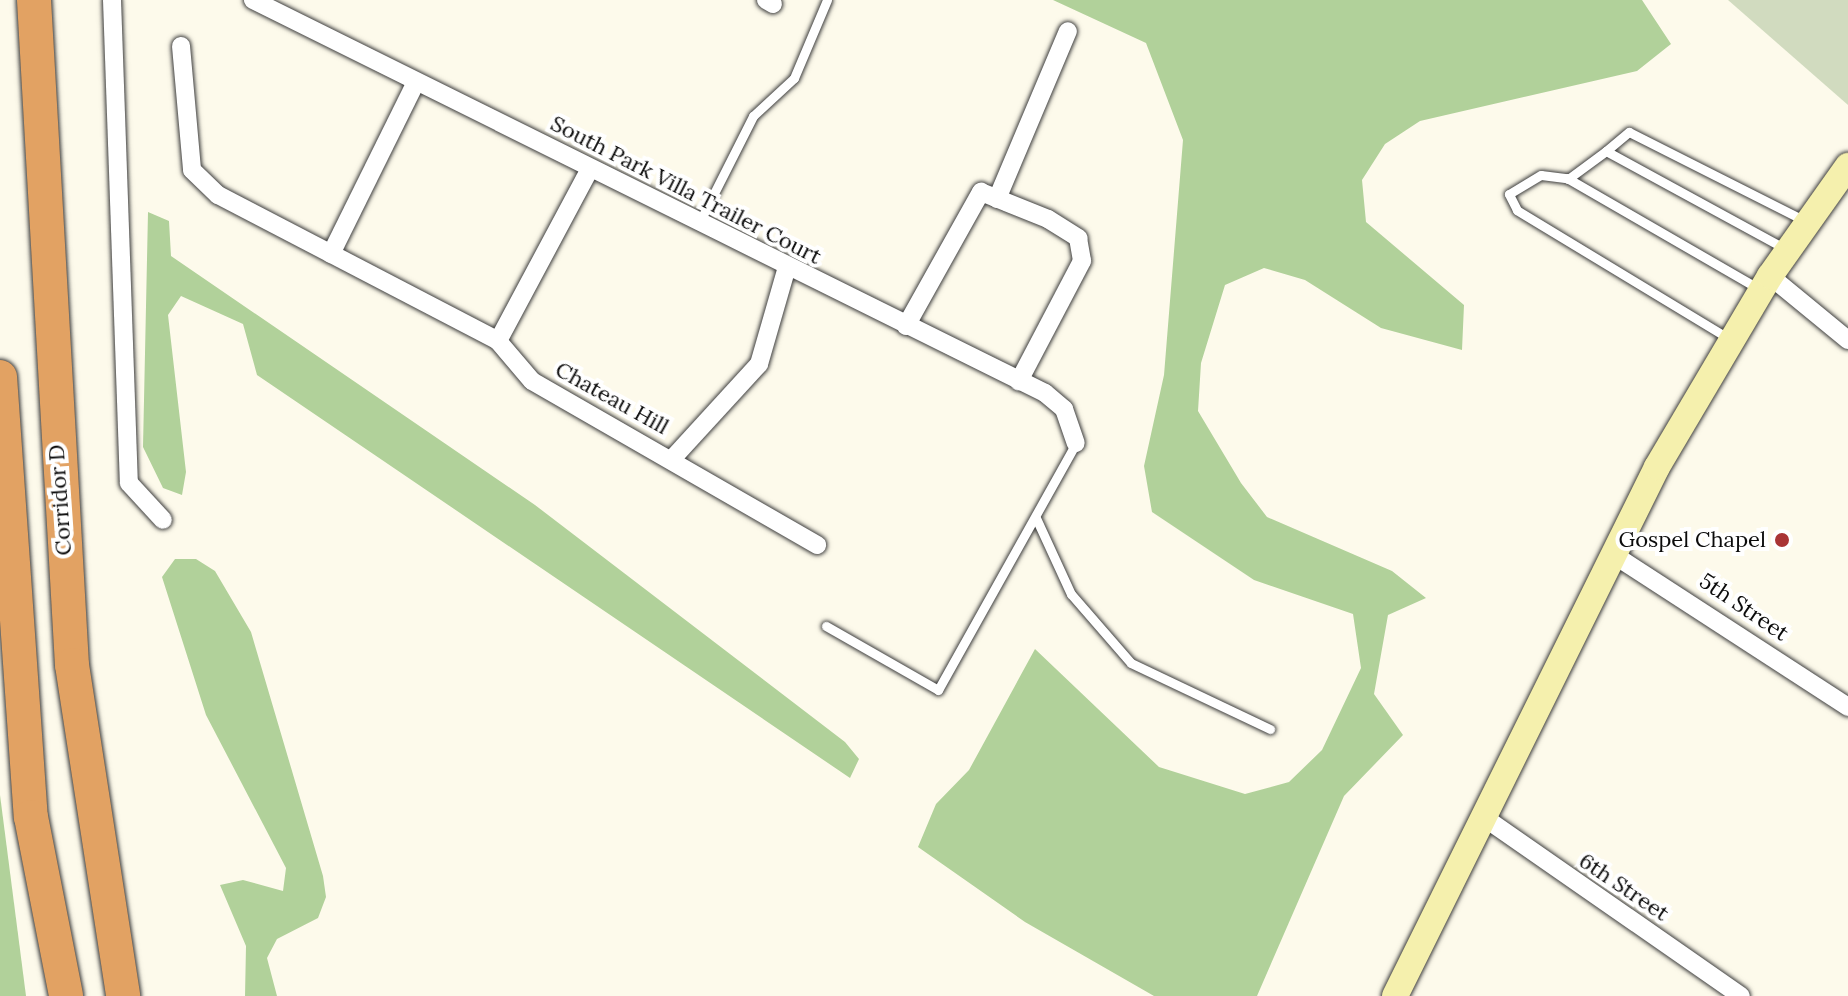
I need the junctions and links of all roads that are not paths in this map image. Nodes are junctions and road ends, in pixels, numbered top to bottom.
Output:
1 (34, 0) edge
2 (112, 0) edge
3 (253, 0) edge
4 (827, 0) edge
5 (1068, 31) dead end
6 (181, 46) dead end
7 (416, 82) junction
8 (1606, 151) junction
9 (1848, 166) edge
10 (590, 169) junction
11 (1568, 179) junction
12 (997, 199) junction
13 (1807, 222) junction
14 (699, 223) junction
15 (1788, 250) junction
16 (331, 254) junction
17 (787, 267) junction
18 (1765, 284) junction
19 (906, 326) junction
20 (1731, 340) junction
21 (1848, 340) edge
22 (498, 341) junction
23 (0, 377) edge
24 (1019, 381) junction
25 (1076, 443) joint
26 (672, 459) junction
27 (1036, 518) junction
28 (163, 520) dead end
29 (817, 545) dead end
30 (1611, 553) junction
31 (826, 626) dead end
32 (1848, 707) edge
33 (1270, 729) dead end
34 (1482, 816) junction
35 (66, 996) edge
36 (123, 996) edge
37 (1395, 996) edge
38 (1741, 996) edge

1 - 36 highway, Corridor D
2 - 28 street
3 - 7 street, South Park Villa Trailer Court
4 - 14 lane
5 - 12 street
6 - 16 street, Chateau Hill
7 - 10 street, South Park Villa Trailer Court
7 - 16 street
8 - 11 lane
8 - 13 lane
8 - 15 lane
9 - 13 main road
10 - 14 street, South Park Villa Trailer Court
10 - 22 street
11 - 18 lane
11 - 20 lane
12 - 19 street
12 - 24 street
13 - 15 main road
14 - 17 street, South Park Villa Trailer Court
15 - 18 main road
16 - 22 street, Chateau Hill
17 - 19 street, South Park Villa Trailer Court
17 - 26 street, Chateau Hill
18 - 20 main road
18 - 21 street
19 - 24 street, South Park Villa Trailer Court
20 - 30 main road
22 - 26 street, Chateau Hill
23 - 35 highway
24 - 25 street, South Park Villa Trailer Court
25 - 27 lane
26 - 29 street, Chateau Hill
27 - 31 lane
27 - 33 lane
30 - 32 street, 5th Street
30 - 34 main road
34 - 37 main road
34 - 38 street, 6th Street

